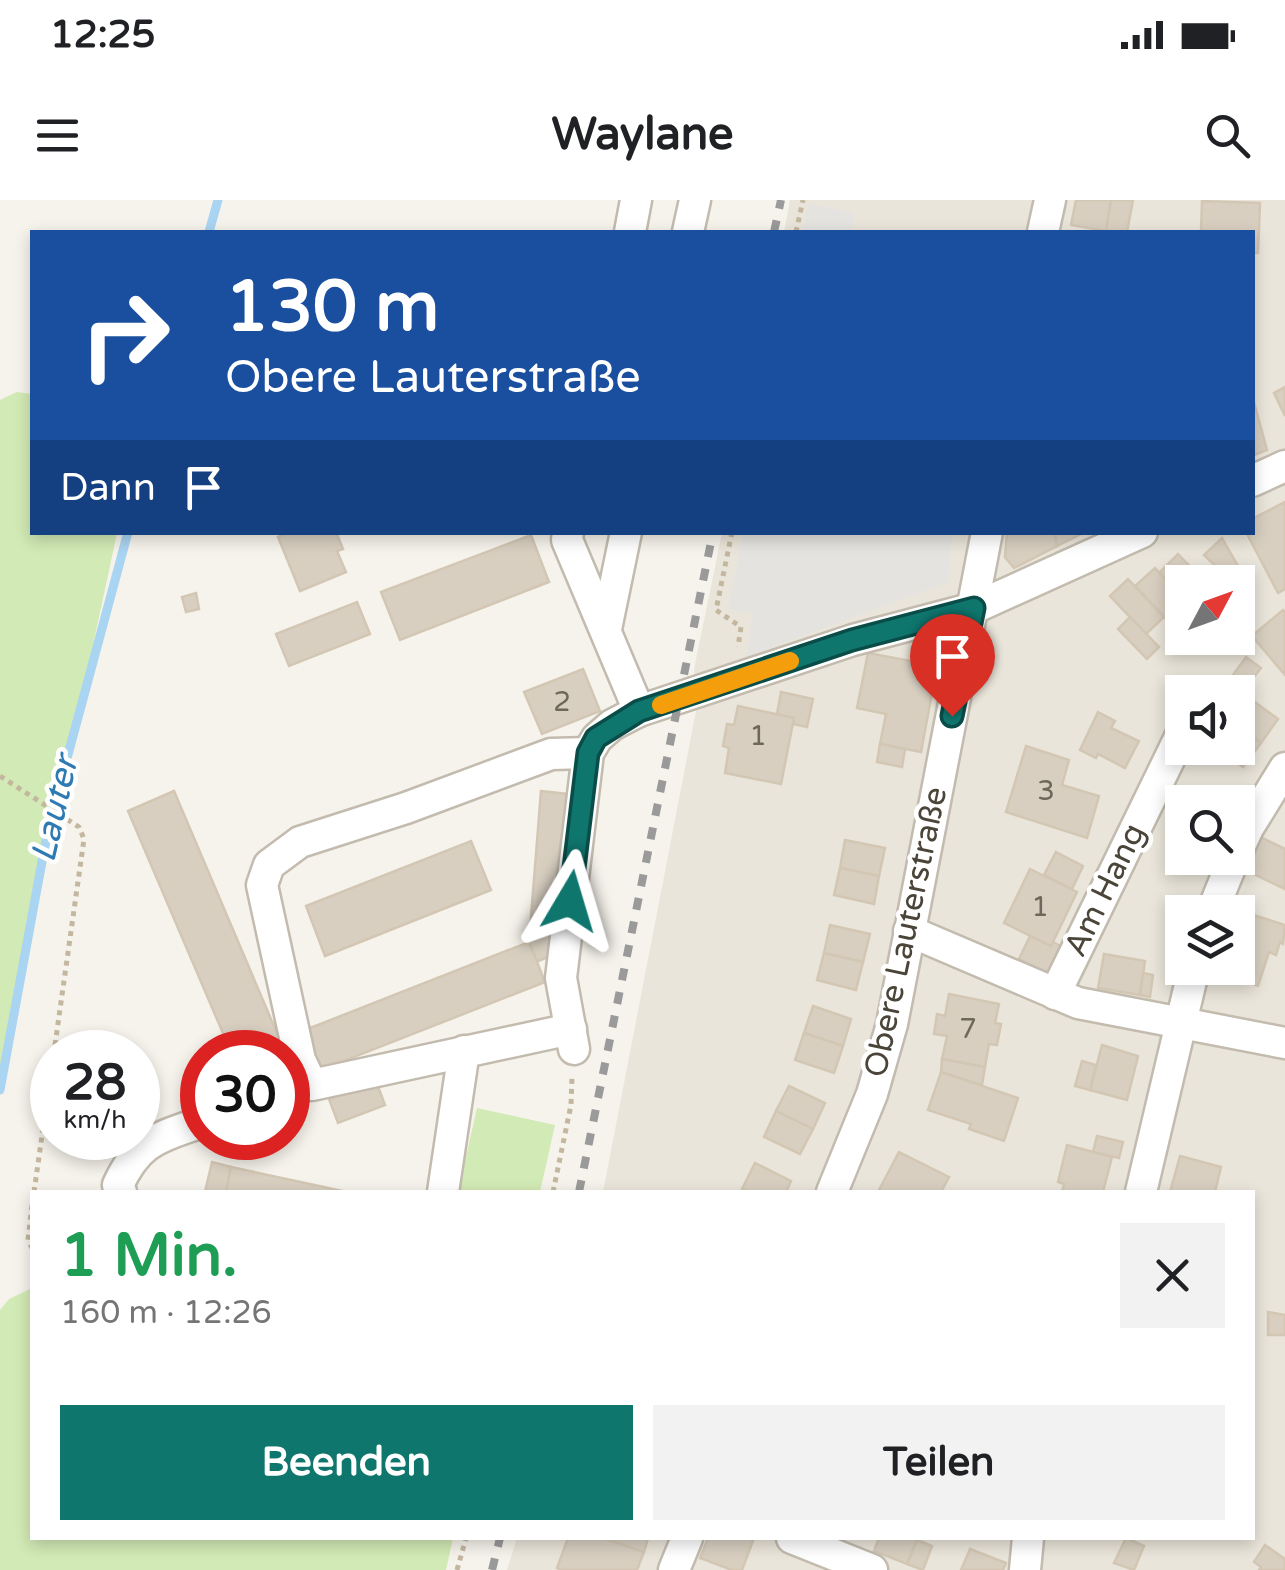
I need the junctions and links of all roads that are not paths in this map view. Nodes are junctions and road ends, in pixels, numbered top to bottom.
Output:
1 (636, 200) edge
2 (695, 200) edge
3 (1050, 200) edge
4 (630, 230) edge
5 (688, 230) edge
6 (1043, 230) edge
7 (1285, 466) edge
8 (1255, 480) edge
9 (568, 535) edge
10 (625, 535) edge
11 (986, 535) edge
12 (1135, 535) edge
13 (974, 608) junction
14 (606, 629) junction
15 (639, 711) junction
16 (588, 753) junction
17 (1166, 765) edge
18 (1285, 768) edge
19 (1255, 817) edge
20 (908, 931) junction
21 (1190, 985) edge
22 (1055, 994) junction
23 (1180, 1024) junction
24 (293, 1030) edge
25 (1285, 1043) edge
26 (464, 1050) junction
27 (310, 1087) edge
28 (180, 1130) edge
29 (120, 1190) edge
30 (443, 1190) edge
31 (833, 1190) edge
32 (1141, 1190) edge
33 (686, 1540) edge
34 (797, 1540) edge
35 (1028, 1540) edge
36 (674, 1570) edge
37 (872, 1570) edge
38 (1025, 1570) edge

1 - 4 street
2 - 5 street
3 - 6 street
7 - 8 street
9 - 14 street
10 - 14 street
11 - 13 street, Obere Lauterstraße
12 - 13 street
13 - 15 street
13 - 20 street, Obere Lauterstraße
14 - 15 street
15 - 16 street
16 - 24 street
16 - 26 street
17 - 22 street, Am Hang
18 - 19 street
20 - 22 street
20 - 31 street, Obere Lauterstraße
21 - 23 street
22 - 23 street
23 - 25 street
23 - 32 street
26 - 27 street
26 - 30 street
28 - 29 street
33 - 36 street
34 - 37 street
35 - 38 street

